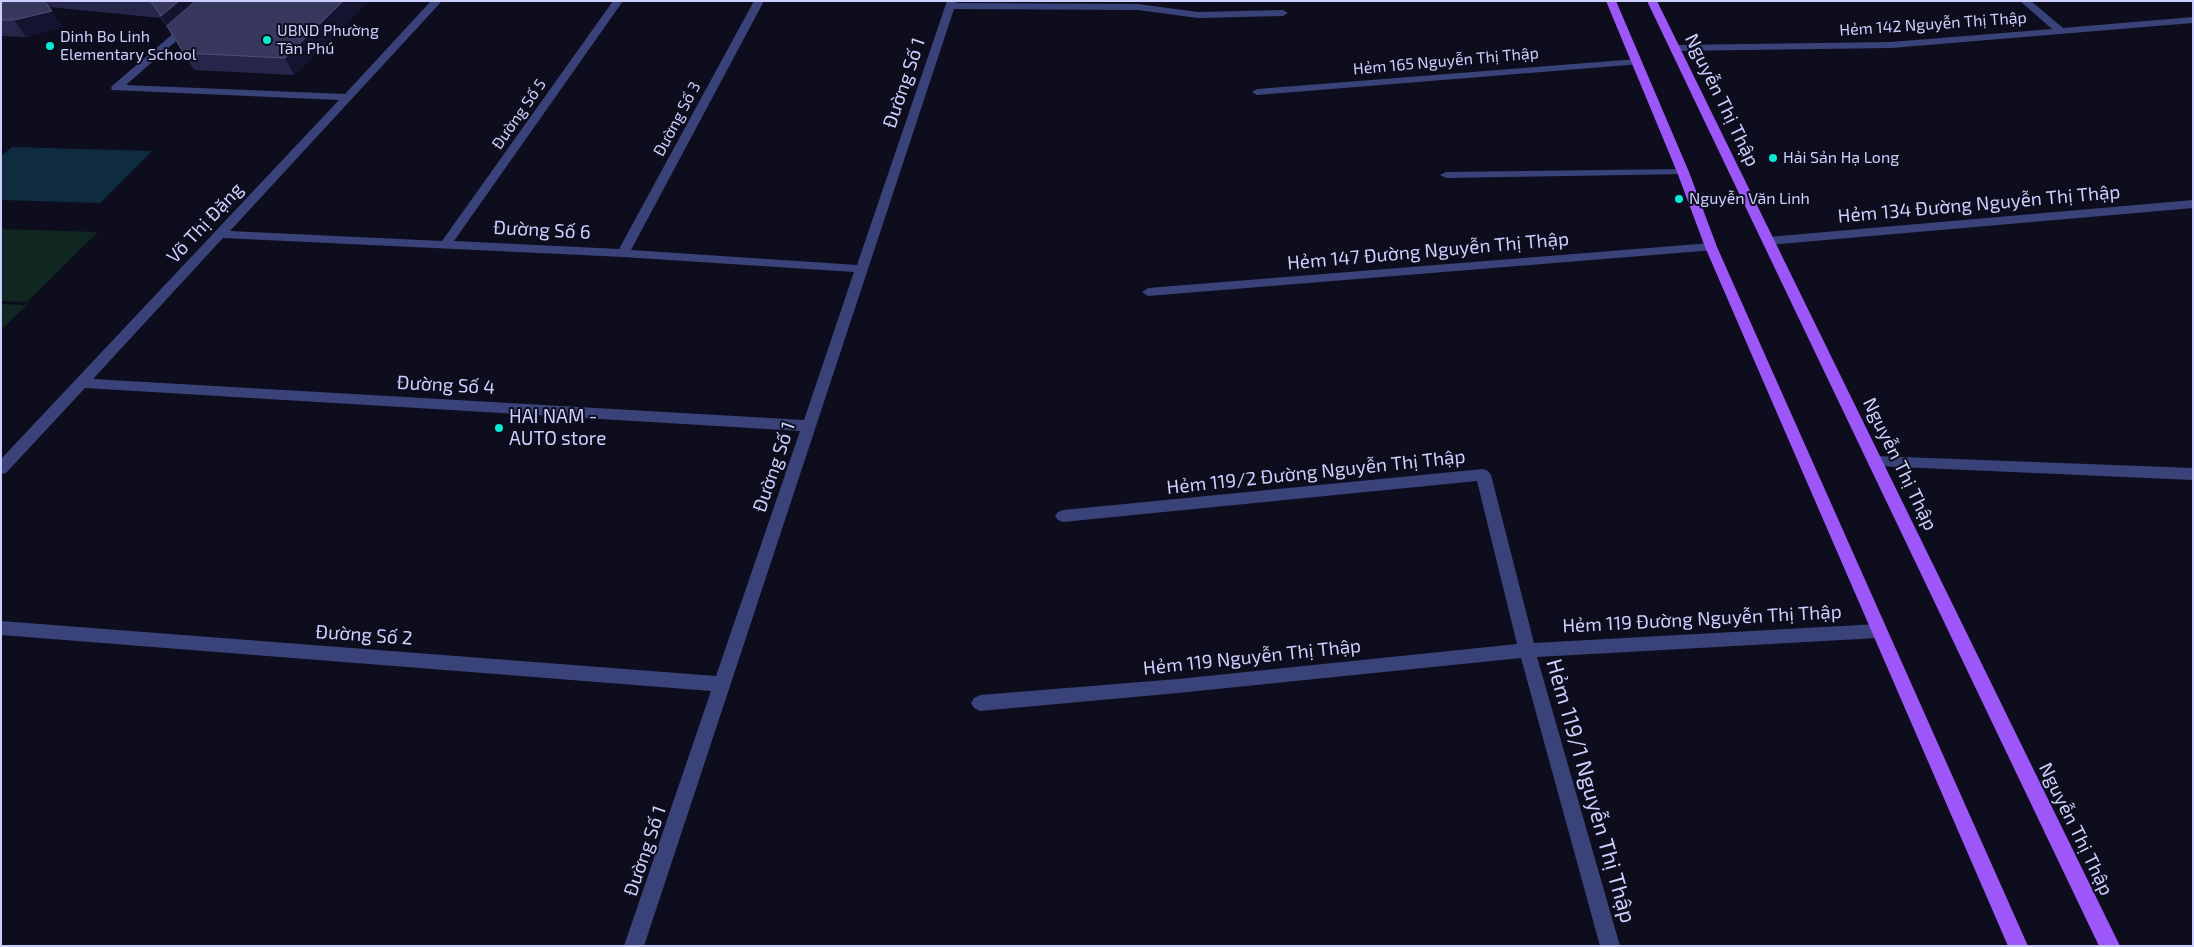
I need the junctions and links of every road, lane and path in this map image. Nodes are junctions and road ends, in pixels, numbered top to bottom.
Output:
1 (217, 1) edge
2 (437, 1) edge
3 (618, 1) edge
4 (759, 1) edge
5 (1611, 1) edge
6 (1652, 1) edge
7 (2025, 1) edge
8 (952, 4) edge
9 (1141, 4) edge
10 (1284, 13) dead end
11 (2193, 20) edge
12 (2061, 31) junction
13 (1675, 48) junction
14 (1637, 62) junction
15 (1257, 92) dead end
16 (348, 97) junction
17 (1683, 172) junction
18 (1446, 175) dead end
19 (2193, 204) edge
20 (220, 234) junction
21 (1768, 241) junction
22 (446, 244) junction
23 (1711, 247) junction
24 (623, 253) junction
25 (862, 269) junction
26 (1148, 292) dead end
27 (81, 384) junction
28 (809, 426) junction
29 (1876, 461) junction
30 (1, 469) edge
31 (2193, 474) edge
32 (1063, 516) dead end
33 (1, 628) edge
34 (1878, 631) junction
35 (1527, 650) junction
36 (723, 684) junction
37 (980, 703) dead end
38 (634, 946) edge
39 (1610, 946) edge
40 (2018, 946) edge
41 (2110, 946) edge

1 - 16 street
2 - 16 street, Võ Thị Đặng
3 - 22 street, Đường Số 5
4 - 24 street, Đường Số 3
5 - 14 main road
6 - 13 main road, Nguyễn Thị Thập
7 - 12 street
8 - 9 street
8 - 25 street, Đường Số 1
9 - 10 street
11 - 12 street, Hẻm 142 Nguyễn Thị Thập
12 - 13 street, Hẻm 142 Nguyễn Thị Thập
13 - 21 main road, Nguyễn Thị Thập
14 - 15 street, Hẻm 165 Nguyễn Thị Thập
14 - 17 main road
16 - 20 street, Võ Thị Đặng
17 - 18 street
17 - 23 main road
19 - 21 street, Hẻm 134 Đường Nguyễn Thị Thập
20 - 22 street, Đường Số 6
20 - 27 street, Võ Thị Đặng
21 - 29 main road, Nguyễn Thị Thập
22 - 24 street, Đường Số 6
23 - 26 street, Hẻm 147 Đường Nguyễn Thị Thập
23 - 34 main road
24 - 25 street, Đường Số 6
25 - 28 street, Đường Số 1
27 - 28 street, Đường Số 4
27 - 30 street, Võ Thị Đặng
28 - 36 street, Đường Số 1
29 - 31 street
29 - 41 main road, Nguyễn Thị Thập
32 - 35 street, Hẻm 119/2 Đường Nguyễn Thị Thập
33 - 36 street, Đường Số 2
34 - 35 street, Hẻm 119 Đường Nguyễn Thị Thập
34 - 40 main road
35 - 37 street, Hẻm 119 Nguyễn Thị Thập
35 - 39 street, Hẻm 119/1 Nguyễn Thị Thập
36 - 38 street, Đường Số 1

